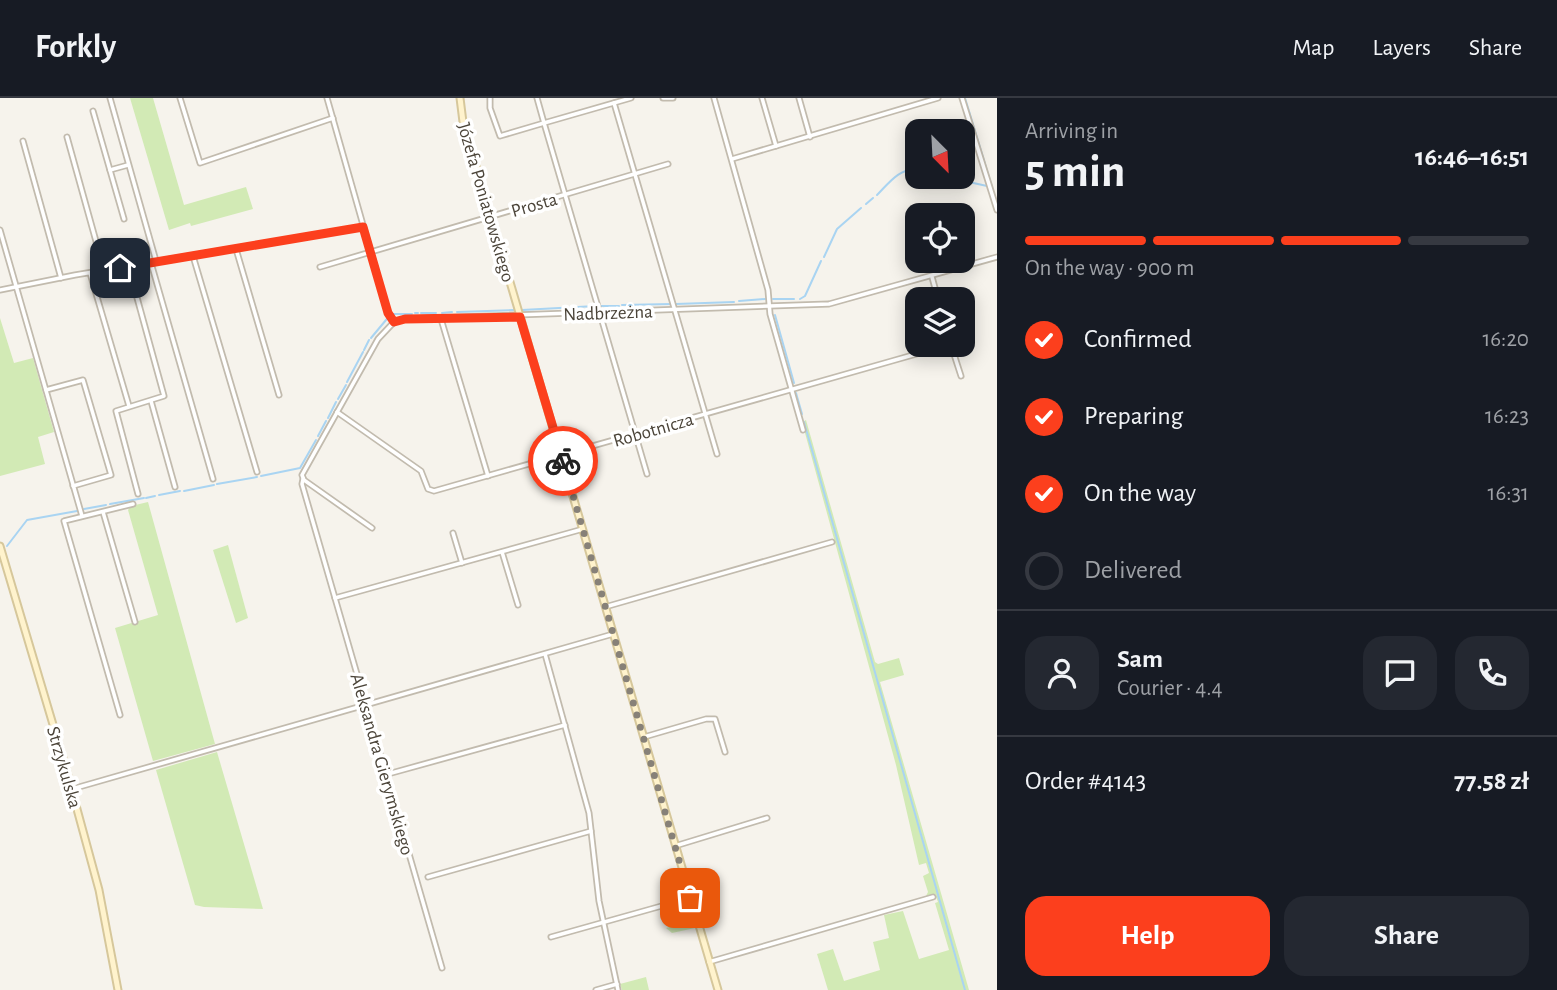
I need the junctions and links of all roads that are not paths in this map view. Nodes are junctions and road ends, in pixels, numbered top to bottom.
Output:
1 (110, 98) edge
2 (180, 98) edge
3 (327, 98) edge
4 (460, 98) edge
5 (490, 98) edge
6 (537, 98) edge
7 (631, 98) edge
8 (663, 98) edge
9 (673, 98) edge
10 (714, 98) edge
11 (762, 98) edge
12 (800, 98) edge
13 (938, 98) edge
14 (962, 98) edge
15 (614, 103) junction
16 (93, 111) dead end
17 (333, 118) junction
18 (544, 123) junction
19 (810, 137) junction
20 (67, 138) dead end
21 (23, 141) dead end
22 (776, 146) junction
23 (732, 159) junction
24 (668, 164) dead end
25 (129, 165) junction
26 (110, 170) junction
27 (636, 174) junction
28 (566, 195) junction
29 (997, 210) edge
30 (491, 217) junction
31 (124, 219) dead end
32 (363, 227) junction
33 (0, 230) edge
34 (236, 249) junction
35 (371, 252) junction
36 (193, 256) junction
37 (997, 257) edge
38 (153, 262) junction
39 (320, 267) dead end
40 (104, 270) junction
41 (90, 273) junction
42 (932, 276) junction
43 (61, 278) junction
44 (16, 286) junction
45 (935, 287) edge
46 (0, 290) edge
47 (136, 295) dead end
48 (769, 305) junction
49 (676, 310) junction
50 (601, 313) junction
51 (520, 317) junction
52 (441, 319) junction
53 (394, 322) junction
54 (908, 357) edge
55 (954, 357) edge
56 (961, 376) dead end
57 (46, 390) junction
58 (791, 390) junction
59 (279, 395) dead end
60 (151, 401) junction
61 (129, 406) junction
62 (337, 412) junction
63 (705, 414) junction
64 (803, 430) dead end
65 (635, 434) junction
66 (718, 454) dead end
67 (561, 456) junction
68 (257, 472) dead end
69 (647, 474) dead end
70 (488, 476) junction
71 (303, 478) junction
72 (213, 479) dead end
73 (73, 486) junction
74 (175, 487) dead end
75 (138, 494) dead end
76 (133, 504) dead end
77 (103, 512) junction
78 (82, 516) junction
79 (372, 528) dead end
80 (583, 529) junction
81 (453, 533) dead end
82 (832, 542) dead end
83 (0, 546) edge
84 (502, 552) junction
85 (462, 563) junction
86 (335, 598) junction
87 (518, 605) dead end
88 (606, 607) junction
89 (135, 622) dead end
90 (613, 634) junction
91 (545, 654) junction
92 (367, 705) junction
93 (120, 715) dead end
94 (565, 725) junction
95 (644, 737) junction
96 (725, 752) dead end
97 (387, 774) junction
98 (72, 789) junction
99 (767, 818) dead end
100 (591, 831) junction
101 (675, 846) junction
102 (428, 877) dead end
103 (933, 897) dead end
104 (690, 898) junction
105 (604, 923) junction
106 (551, 937) dead end
107 (709, 962) junction
108 (442, 968) dead end
109 (617, 984) junction
110 (118, 990) edge
111 (596, 990) edge
112 (618, 990) edge
113 (718, 990) edge

1 - 25 street
2 - 17 street
3 - 17 street
4 - 30 street, Józefa Poniatowskiego
5 - 18 street
6 - 18 street
7 - 15 street
8 - 9 street
10 - 23 street
11 - 22 street
12 - 19 street
13 - 19 street
14 - 29 street
15 - 18 street
15 - 27 street
16 - 26 street
17 - 32 street
18 - 28 street
19 - 22 street
20 - 40 street
21 - 43 street
22 - 23 street
23 - 48 street
24 - 27 street, Prosta
25 - 26 street
25 - 38 street
26 - 31 street
27 - 28 street, Prosta
27 - 49 street
28 - 30 street, Prosta
28 - 50 street
30 - 35 street, Prosta
30 - 51 street, Józefa Poniatowskiego
32 - 34 street
32 - 35 street
33 - 44 street
34 - 36 street
34 - 59 street
35 - 39 street, Prosta
35 - 53 street
36 - 38 street
36 - 68 street
37 - 42 street, Nadbrzeżna
38 - 40 street
38 - 72 street
40 - 41 street
41 - 43 street
41 - 61 street
42 - 45 street
42 - 48 street, Nadbrzeżna
43 - 44 street
44 - 46 street
44 - 57 street
47 - 60 street
48 - 49 street, Nadbrzeżna
48 - 58 street
49 - 50 street, Nadbrzeżna
49 - 63 street
50 - 51 street, Nadbrzeżna
50 - 65 street
51 - 52 street, Nadbrzeżna
51 - 67 street, Józefa Poniatowskiego
52 - 53 street, Nadbrzeżna
52 - 70 street
53 - 62 street
54 - 58 street, Robotnicza
55 - 56 street
57 - 73 street
57 - 73 street
58 - 63 street, Robotnicza
58 - 64 street
60 - 61 street
60 - 74 street
61 - 75 street
62 - 70 street, Robotnicza
62 - 71 street
63 - 65 street, Robotnicza
63 - 66 street
65 - 67 street, Robotnicza
65 - 69 street
67 - 70 street, Robotnicza
67 - 80 street, Józefa Poniatowskiego
71 - 79 street
71 - 86 street, Aleksandra Gierymskiego
73 - 78 street
76 - 77 street
77 - 78 street
77 - 89 street
78 - 93 street
80 - 84 street
80 - 88 street, Józefa Poniatowskiego
81 - 85 street
82 - 88 street
83 - 98 street, Strzykulska
84 - 85 street
84 - 87 street
85 - 86 street
86 - 92 street, Aleksandra Gierymskiego
88 - 90 street, Józefa Poniatowskiego
90 - 91 street
90 - 95 street, Józefa Poniatowskiego
91 - 92 street
91 - 94 street
92 - 97 street, Aleksandra Gierymskiego
92 - 98 street
94 - 97 street
94 - 100 street
95 - 96 street
95 - 101 street, Józefa Poniatowskiego
97 - 108 street, Aleksandra Gierymskiego
98 - 110 street, Strzykulska
99 - 101 street
100 - 102 street
100 - 105 street
101 - 104 street, Józefa Poniatowskiego
103 - 107 street
104 - 105 street
104 - 107 street, Józefa Poniatowskiego
105 - 106 street
105 - 109 street
107 - 113 street, Józefa Poniatowskiego
109 - 111 street
109 - 112 street

